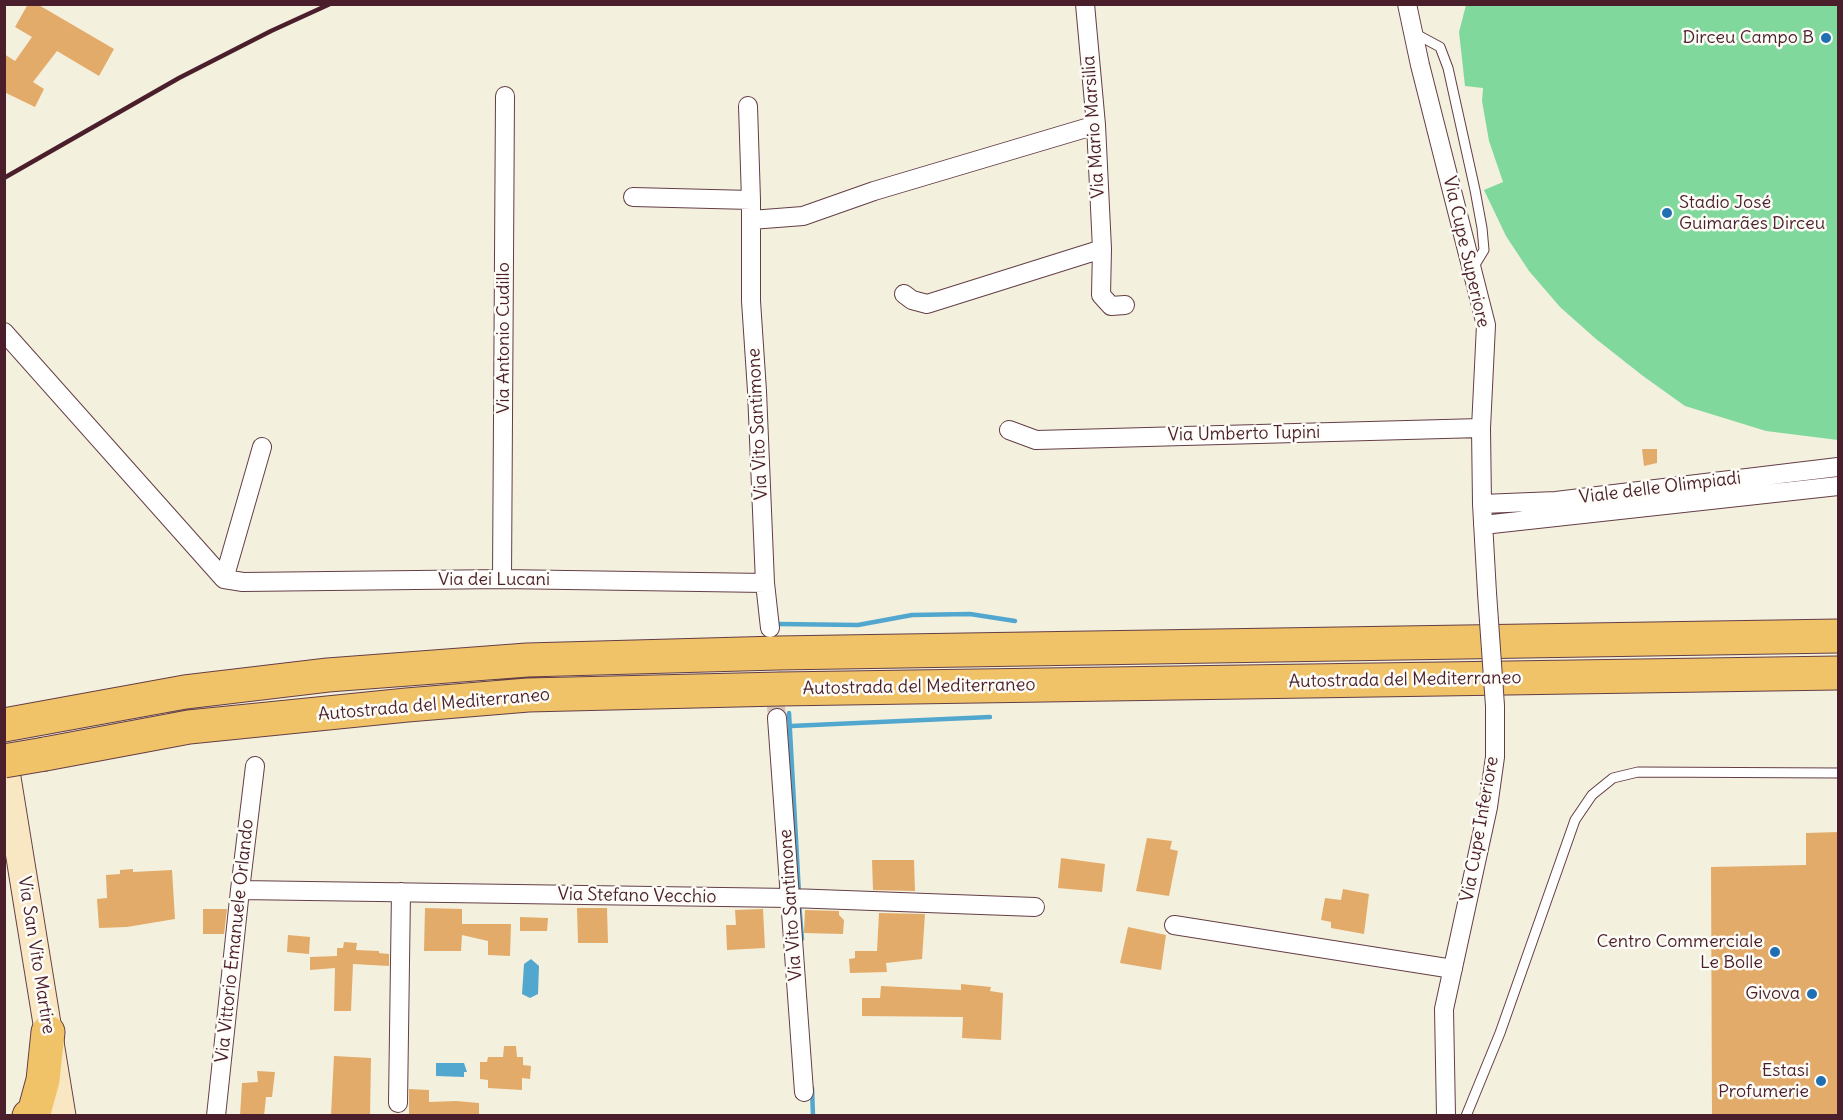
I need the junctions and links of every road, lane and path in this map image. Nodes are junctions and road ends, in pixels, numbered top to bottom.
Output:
1 (1084, 4) edge
2 (1407, 4) edge
3 (1414, 33) junction
4 (505, 96) dead end
5 (747, 106) dead end
6 (1096, 125) junction
7 (633, 197) dead end
8 (751, 200) junction
9 (751, 220) junction
10 (1102, 249) junction
11 (1473, 268) junction
12 (904, 294) dead end
13 (1125, 305) dead end
14 (4, 332) edge
15 (1481, 428) junction
16 (1009, 430) dead end
17 (262, 447) dead end
18 (1839, 467) edge
19 (1839, 486) edge
20 (1482, 504) junction
21 (1483, 525) junction
22 (224, 579) junction
23 (502, 579) junction
24 (765, 583) junction
25 (770, 628) tunnel mouth
26 (1839, 636) edge
27 (1839, 673) edge
28 (25, 706) edge
29 (777, 718) tunnel mouth
30 (4, 725) edge
31 (4, 760) edge
32 (41, 762) junction
33 (255, 766) dead end
34 (1839, 773) edge
35 (4, 776) edge
36 (240, 890) junction
37 (401, 892) junction
38 (791, 898) junction
39 (1035, 907) dead end
40 (1174, 925) dead end
41 (1454, 969) junction
42 (48, 1032) junction
43 (804, 1092) dead end
44 (398, 1102) dead end
45 (29, 1116) edge
46 (62, 1116) edge
47 (216, 1116) edge
48 (1446, 1116) edge
49 (1466, 1116) edge

1 - 6 street, Via Mario Marsilia
2 - 3 street, Via Cupe Superiore
3 - 11 street, Via Cupe Superiore
3 - 11 lane
4 - 23 street, Via Antonio Cudillo
5 - 8 street, Via Vito Santimone
6 - 9 street
6 - 10 street, Via Mario Marsilia
7 - 8 street
8 - 9 street, Via Vito Santimone
9 - 24 street, Via Vito Santimone
10 - 12 street
10 - 13 street, Via Mario Marsilia
11 - 15 street, Via Cupe Superiore
14 - 22 street
15 - 16 street, Via Umberto Tupini
15 - 20 street, Via Cupe Superiore
17 - 22 street
18 - 20 street, Viale delle Olimpiadi
19 - 21 street, Viale delle Olimpiadi
20 - 21 street, Via Cupe Inferiore
21 - 41 street, Via Cupe Inferiore, bridge
22 - 23 street, Via dei Lucani
23 - 24 street, Via dei Lucani
24 - 25 street, Via Vito Santimone
26 - 28 highway, Autostrada del Mediterraneo
27 - 32 highway, Autostrada del Mediterraneo
28 - 30 highway, Autostrada del Mediterraneo
29 - 38 street, Via Vito Santimone
31 - 32 highway, Autostrada del Mediterraneo, bridge
31 - 42 street, Via San Vito Martire
32 - 35 highway
33 - 36 street, Via Vittorio Emanuele Orlando
34 - 49 lane
36 - 37 street, Via Stefano Vecchio
36 - 47 street, Via Vittorio Emanuele Orlando
37 - 38 street, Via Stefano Vecchio
37 - 44 street
38 - 39 street, Via Stefano Vecchio
38 - 43 street, Via Vito Santimone
40 - 41 street
41 - 48 street, Via Cupe Inferiore
42 - 45 highway
42 - 46 street, Via San Vito Martire

